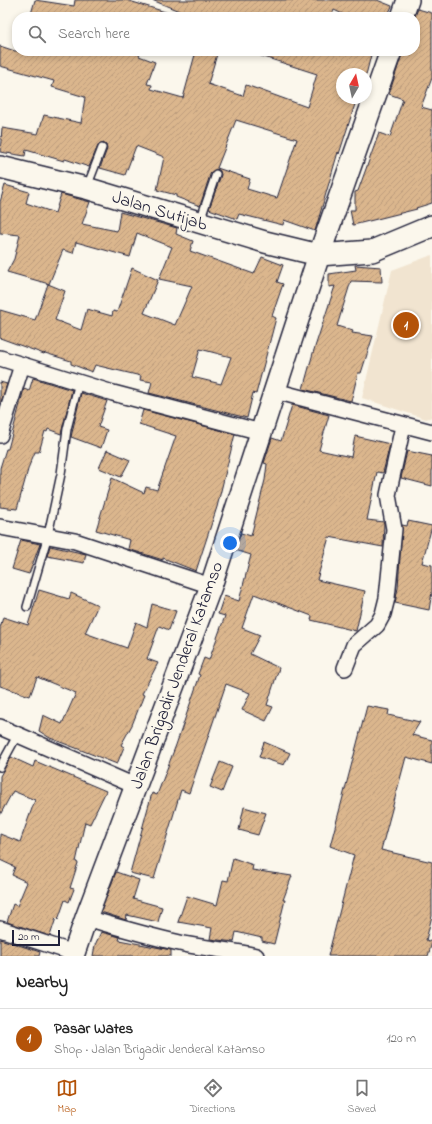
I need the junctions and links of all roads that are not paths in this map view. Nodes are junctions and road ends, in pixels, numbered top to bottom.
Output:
1 (408, 0) edge
2 (404, 12) edge
3 (389, 56) edge
4 (102, 148) dead end
5 (0, 168) edge
6 (216, 174) dead end
7 (86, 188) junction
8 (199, 221) junction
9 (432, 226) edge
10 (319, 255) junction
11 (0, 358) edge
12 (22, 365) junction
13 (79, 382) junction
14 (275, 390) junction
15 (403, 426) junction
16 (261, 432) junction
17 (432, 432) edge
18 (0, 435) edge
19 (0, 527) edge
20 (48, 535) junction
21 (211, 586) junction
22 (27, 607) dead end
23 (345, 668) dead end
24 (0, 727) edge
25 (18, 734) junction
26 (0, 767) edge
27 (135, 786) junction
28 (86, 918) junction
29 (0, 929) edge
30 (74, 955) edge
31 (256, 956) edge

1 - 2 main road
3 - 10 main road, Jalan Brigadir Jenderal Katamso
4 - 7 lane
5 - 7 main road, Jalan Sutijab
6 - 8 lane
7 - 8 main road, Jalan Sutijab
8 - 10 main road, Jalan Sutijab
9 - 10 main road, Jalan Sutijab
10 - 14 main road, Jalan Brigadir Jenderal Katamso
11 - 12 street
12 - 13 street
12 - 18 street
13 - 16 street
13 - 20 lane
14 - 15 street
14 - 16 main road, Jalan Brigadir Jenderal Katamso
15 - 17 street
15 - 23 street
16 - 21 main road, Jalan Brigadir Jenderal Katamso
19 - 20 street
20 - 21 street
20 - 22 lane
21 - 27 main road, Jalan Brigadir Jenderal Katamso
24 - 25 street
25 - 26 lane
25 - 27 street
27 - 28 main road, Jalan Brigadir Jenderal Katamso
28 - 30 main road, Jalan Brigadir Jenderal Katamso
28 - 31 street
29 - 30 street

